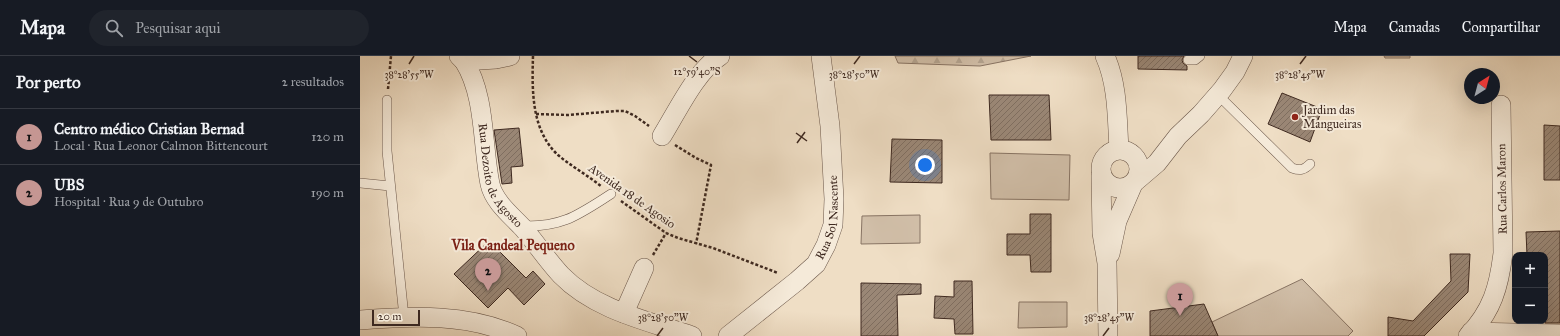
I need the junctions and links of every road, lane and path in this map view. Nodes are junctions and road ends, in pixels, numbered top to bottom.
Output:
1 (391, 56) edge
2 (510, 56) edge
3 (533, 56) edge
4 (720, 56) edge
5 (821, 56) edge
6 (1105, 56) edge
7 (1200, 56) edge
8 (1243, 56) edge
9 (462, 58) edge
10 (1188, 60) dead end
11 (1218, 95) junction
12 (387, 100) joint
13 (1501, 105) dead end
14 (536, 114) junction
15 (662, 136) junction
16 (1178, 136) junction
17 (1125, 151) junction
18 (1310, 164) dead end
19 (1101, 176) junction
20 (1134, 182) junction
21 (360, 183) edge
22 (390, 186) junction
23 (611, 194) junction
24 (521, 226) junction
25 (666, 233) junction
26 (696, 244) junction
27 (1107, 263) junction
28 (644, 268) joint
29 (797, 281) junction
30 (624, 313) junction
31 (404, 318) junction
32 (360, 320) edge
33 (1469, 334) edge
34 (1560, 334) edge
35 (517, 336) edge
36 (692, 336) edge
37 (728, 336) edge
38 (1108, 336) edge

1 - 12 path
2 - 9 street
3 - 14 path, Avenida 18 de Agosio
4 - 15 street
5 - 29 street, Rua Sol Nascente
6 - 17 street
7 - 10 lane
8 - 11 street
9 - 24 street, Rua Dezoito de Agosto
11 - 16 street
11 - 18 lane
12 - 22 lane
13 - 33 street, Rua Carlos Maron
14 - 15 path
14 - 23 path, Avenida 18 de Agosio
15 - 26 path
16 - 17 street
16 - 20 street
17 - 19 street
17 - 20 street
19 - 20 street
19 - 27 street
20 - 27 street
21 - 22 lane
22 - 31 lane
23 - 24 lane
23 - 25 path, Avenida 18 de Agosio
24 - 30 street, Rua Dezoito de Agosto
25 - 26 path, Avenida 18 de Agosio
25 - 28 path
26 - 29 path, Avenida 18 de Agosio
27 - 38 street
28 - 30 street
29 - 37 street, Rua Sol Nascente
30 - 36 street, Rua Dezoito de Agosto
31 - 32 street
31 - 35 street
33 - 34 street

